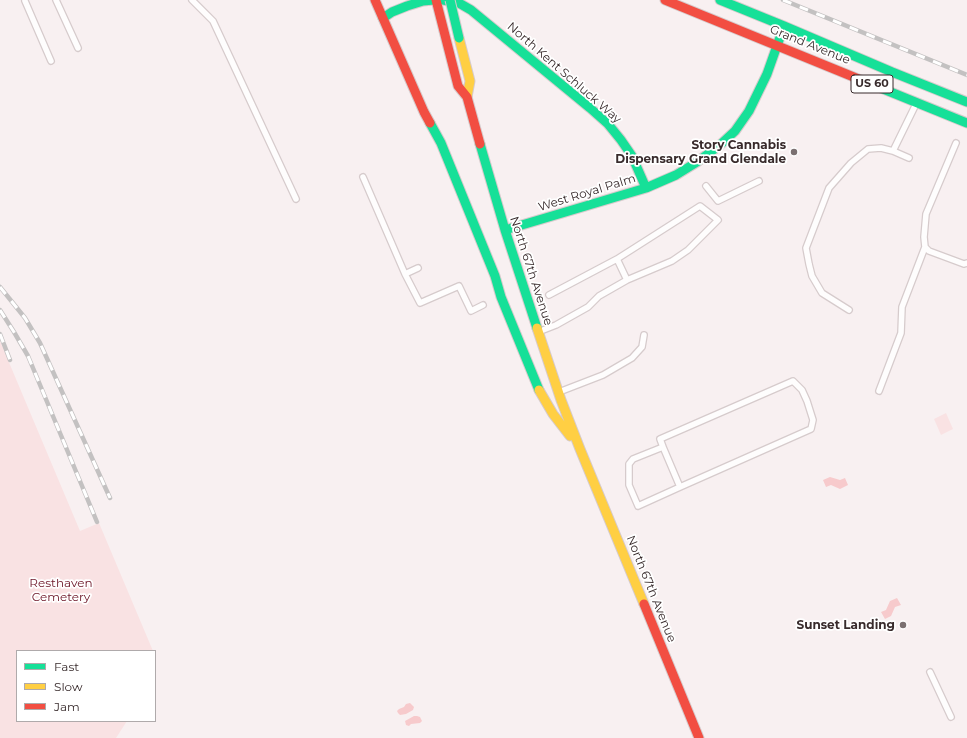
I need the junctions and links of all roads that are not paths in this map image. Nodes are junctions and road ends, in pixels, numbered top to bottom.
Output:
1 (56, 0) edge
2 (192, 0) edge
3 (375, 0) edge
4 (435, 0) edge
5 (443, 0) edge
6 (450, 0) edge
7 (665, 0) edge
8 (720, 0) edge
9 (25, 1) dead end
10 (383, 18) junction
11 (784, 26) junction
12 (777, 45) junction
13 (78, 48) dead end
14 (51, 62) dead end
15 (467, 97) junction
16 (917, 102) junction
17 (967, 102) edge
18 (967, 123) edge
19 (956, 143) dead end
20 (893, 151) junction
21 (909, 158) dead end
22 (363, 177) dead end
23 (759, 181) dead end
24 (706, 186) dead end
25 (646, 188) junction
26 (296, 199) dead end
27 (505, 230) junction
28 (926, 247) junction
29 (617, 259) junction
30 (967, 263) edge
31 (418, 268) dead end
32 (405, 274) junction
33 (627, 280) junction
34 (549, 295) dead end
35 (483, 305) dead end
36 (848, 310) dead end
37 (538, 332) junction
38 (644, 335) dead end
39 (879, 391) dead end
40 (559, 393) junction
41 (663, 447) junction
42 (580, 449) junction
43 (680, 487) junction
44 (930, 672) dead end
45 (951, 717) dead end
46 (700, 738) edge

1 - 13 lane
2 - 26 lane
3 - 10 main road, North 67th Avenue
4 - 10 main road
4 - 15 main road, North 67th Avenue
5 - 25 main road, North Kent Schluck Way
6 - 15 main road, North 67th Avenue, bridge
7 - 12 main road, Grand Avenue / US 60
8 - 11 main road, Grand Avenue / US 60
9 - 14 lane
10 - 42 main road, North 67th Avenue
11 - 12 main road, West Royal Palm
11 - 17 main road, Grand Avenue / US 60
12 - 16 main road, Grand Avenue / US 60
12 - 25 main road, West Royal Palm
15 - 27 main road, North 67th Avenue
16 - 18 main road, Grand Avenue / US 60
16 - 20 lane
19 - 28 lane
20 - 21 lane
20 - 36 lane
22 - 32 lane
23 - 24 lane
25 - 27 main road, West Royal Palm
27 - 37 main road, North 67th Avenue
28 - 30 lane
28 - 39 lane
29 - 33 lane
29 - 33 lane
29 - 34 lane
31 - 32 lane
32 - 35 lane
33 - 37 lane
37 - 40 main road, North 67th Avenue
38 - 40 lane
40 - 42 main road, North 67th Avenue
41 - 43 lane
41 - 43 lane
41 - 43 lane
42 - 46 main road, North 67th Avenue
44 - 45 lane

